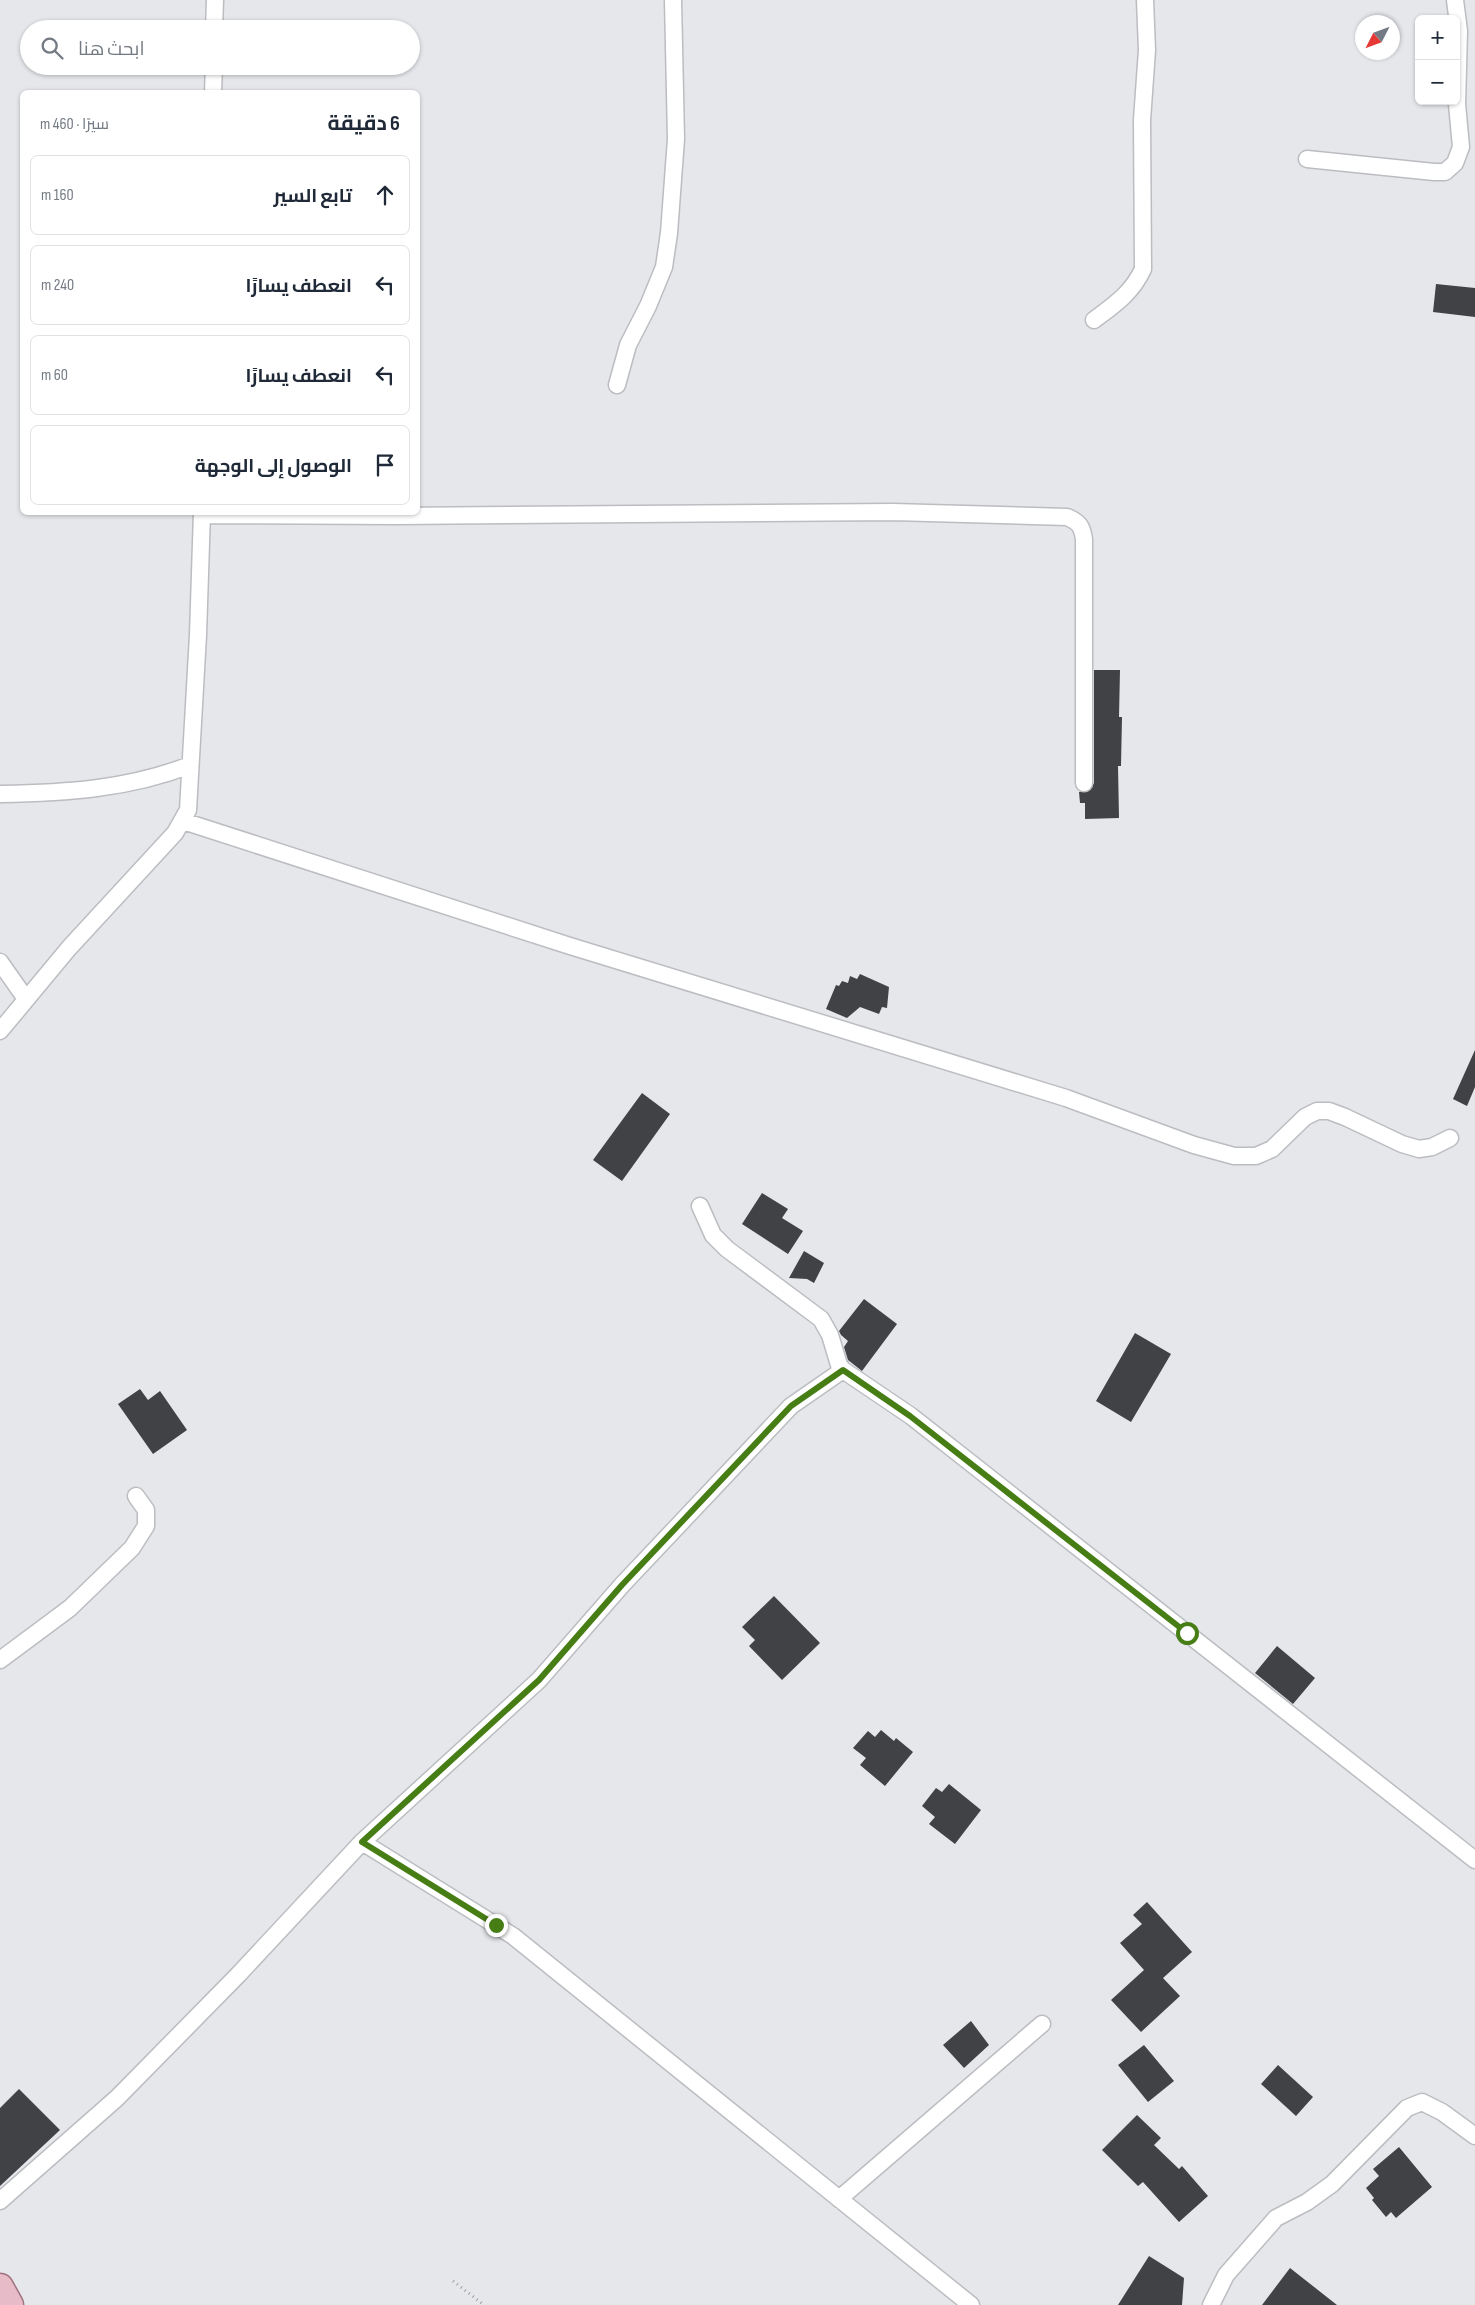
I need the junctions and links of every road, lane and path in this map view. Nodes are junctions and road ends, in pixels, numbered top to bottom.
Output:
1 (215, 0) edge
2 (673, 0) edge
3 (1145, 0) edge
4 (1455, 0) edge
5 (214, 20) edge
6 (214, 75) edge
7 (213, 90) edge
8 (1307, 159) dead end
9 (1094, 320) dead end
10 (617, 385) dead end
11 (202, 515) edge
12 (314, 515) edge
13 (190, 765) junction
14 (1084, 783) dead end
15 (0, 794) edge
16 (183, 821) junction
17 (0, 962) edge
18 (26, 999) junction
19 (0, 1030) edge
20 (1450, 1138) dead end
21 (700, 1206) dead end
22 (843, 1370) junction
23 (136, 1496) dead end
24 (0, 1660) edge
25 (362, 1842) junction
26 (1475, 1860) edge
27 (1042, 2024) dead end
28 (1475, 2136) edge
29 (839, 2200) junction
30 (0, 2201) edge
31 (453, 2281) dead end
32 (0, 2287) edge
33 (10, 2305) edge
34 (484, 2305) edge
35 (971, 2305) edge
36 (1211, 2305) edge

1 - 5 street
2 - 10 street
3 - 9 street
4 - 8 street
6 - 7 street
11 - 13 street
12 - 14 street
13 - 15 street
13 - 16 street
16 - 18 street
16 - 20 street
17 - 18 street
18 - 19 street
21 - 22 street
22 - 25 street
22 - 26 street
23 - 24 street
25 - 29 street
25 - 30 street
27 - 29 street
28 - 36 street
29 - 35 street
31 - 34 path
32 - 33 main road

